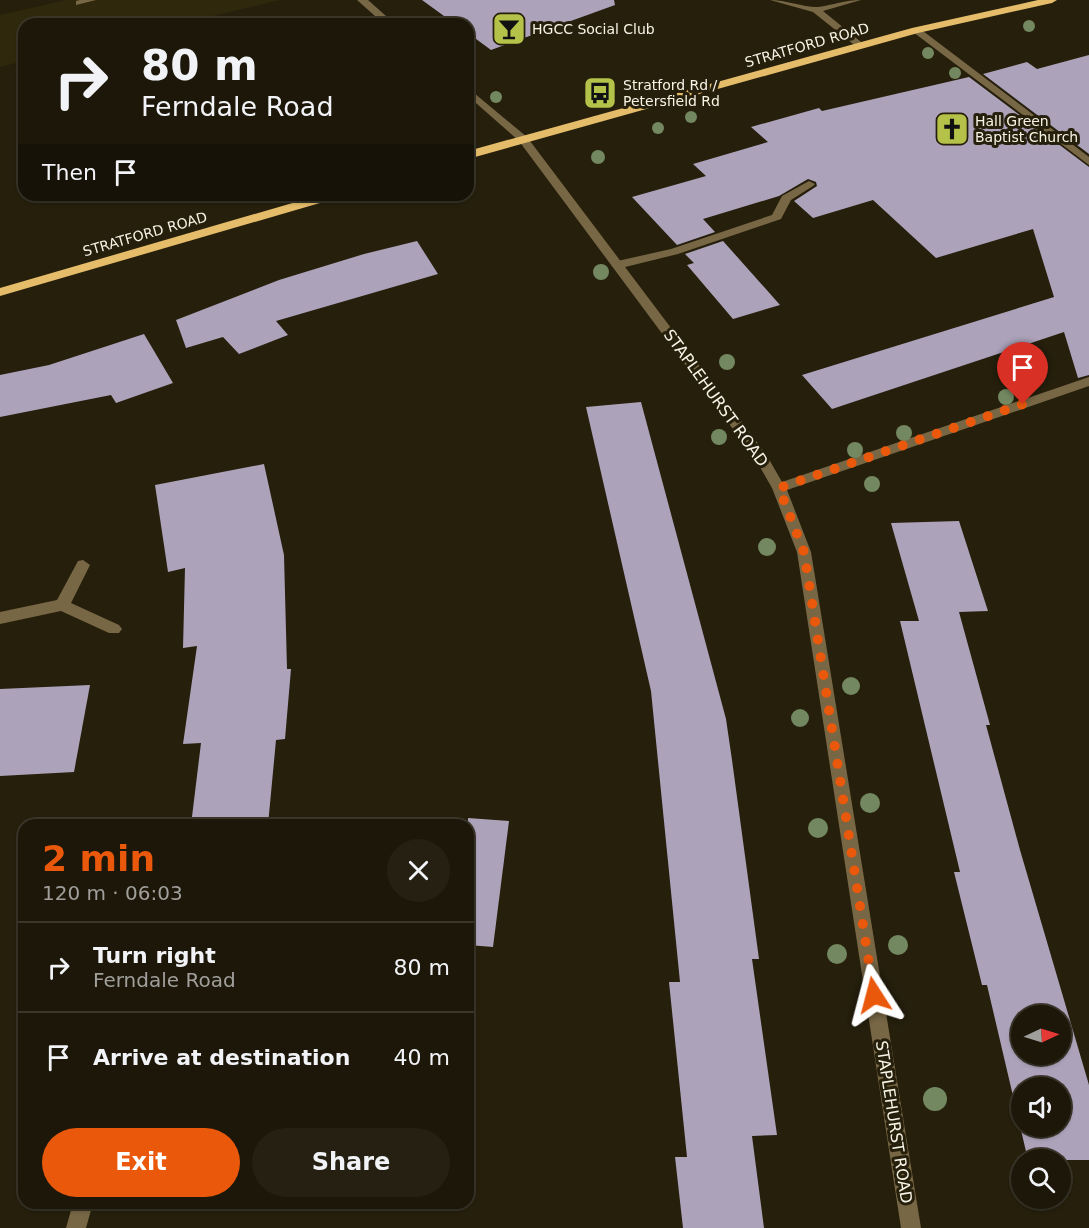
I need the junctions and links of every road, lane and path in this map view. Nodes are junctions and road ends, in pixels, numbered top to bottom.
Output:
1 (91, 0) edge
2 (362, 0) edge
3 (775, 0) edge
4 (856, 0) edge
5 (1052, 0) edge
6 (79, 3) dead end
7 (816, 10) junction
8 (383, 18) edge
9 (916, 30) junction
10 (861, 46) junction
11 (474, 96) edge
12 (523, 139) junction
13 (474, 153) edge
14 (1089, 162) edge
15 (809, 184) dead end
16 (312, 201) edge
17 (617, 265) junction
18 (0, 292) edge
19 (1089, 381) edge
20 (779, 488) junction
21 (84, 565) dead end
22 (62, 605) junction
23 (0, 618) edge
24 (114, 629) dead end
25 (81, 1209) edge
26 (76, 1228) edge
27 (911, 1228) edge

1 - 6 street
2 - 8 street
3 - 7 street
4 - 7 street
5 - 9 highway, STRATFORD ROAD
7 - 10 street
9 - 10 highway, STRATFORD ROAD
9 - 14 street
10 - 12 highway, STRATFORD ROAD
11 - 12 street, STAPLEHURST ROAD
12 - 13 highway, STRATFORD ROAD
12 - 17 street, STAPLEHURST ROAD
15 - 17 street
16 - 18 highway, STRATFORD ROAD
17 - 20 street, STAPLEHURST ROAD
19 - 20 street
20 - 27 street, STAPLEHURST ROAD
21 - 22 street
22 - 23 street
22 - 24 street
25 - 26 street

